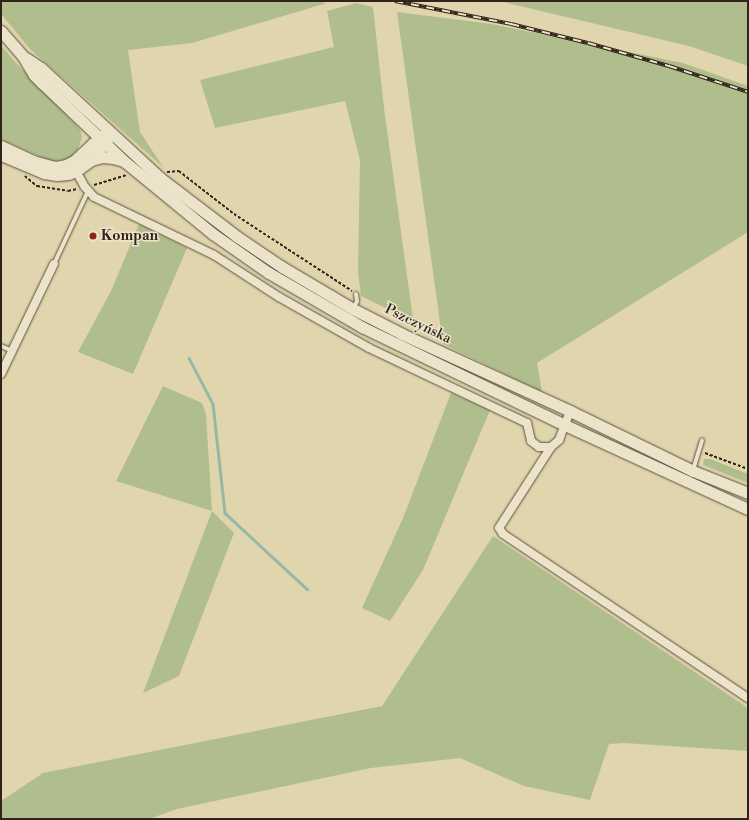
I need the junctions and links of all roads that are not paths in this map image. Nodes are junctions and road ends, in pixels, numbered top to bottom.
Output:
1 (1, 31) edge
2 (22, 55) junction
3 (82, 122) junction
4 (103, 127) junction
5 (117, 140) junction
6 (102, 141) junction
7 (1, 146) edge
8 (84, 150) junction
9 (1, 155) edge
10 (91, 160) junction
11 (125, 162) junction
12 (76, 171) junction
13 (89, 191) junction
14 (54, 264) joint
15 (356, 294) road end
16 (353, 309) junction
17 (1, 346) edge
18 (12, 351) junction
19 (1, 374) edge
20 (570, 411) junction
21 (565, 425) junction
22 (702, 440) dead end
23 (551, 447) junction
24 (693, 471) junction
25 (748, 493) edge
26 (748, 509) edge
27 (748, 698) edge

1 - 2 main road
2 - 3 main road, Pszczyńska
2 - 4 main road, Pszczyńska
3 - 6 main road, Pszczyńska
3 - 8 main road
4 - 5 main road, Pszczyńska
4 - 6 main road
5 - 6 main road
5 - 16 main road, Pszczyńska
6 - 8 main road
6 - 10 main road
6 - 11 main road, Pszczyńska
7 - 8 main road
9 - 12 main road
10 - 11 main road, Pszczyńska
10 - 12 main road
11 - 21 main road, Pszczyńska
12 - 13 street
13 - 14 lane
13 - 23 street
14 - 18 street
15 - 16 lane
16 - 20 main road, Pszczyńska
17 - 18 lane
18 - 19 street
20 - 21 street
20 - 24 main road, Pszczyńska
21 - 23 street
21 - 26 main road, Pszczyńska
22 - 24 lane
23 - 27 street
24 - 25 main road, Pszczyńska

